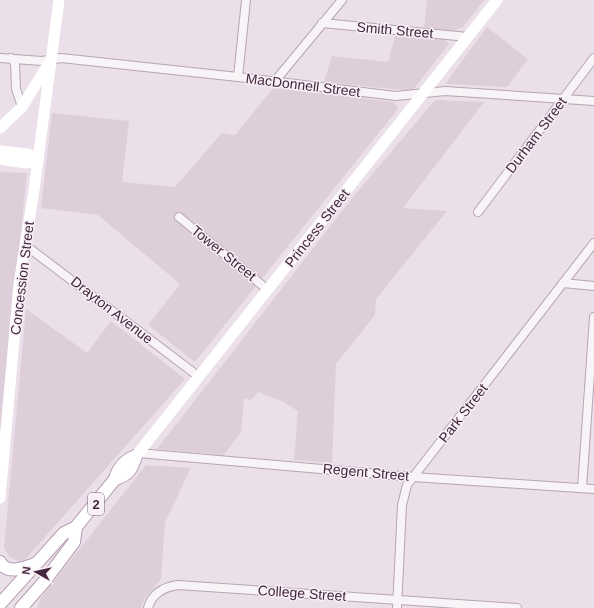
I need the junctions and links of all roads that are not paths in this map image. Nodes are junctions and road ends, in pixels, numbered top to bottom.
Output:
1 (59, 0) edge
2 (246, 0) edge
3 (342, 0) edge
4 (497, 0) edge
5 (322, 23) junction
6 (468, 37) junction
7 (0, 58) edge
8 (11, 58) junction
9 (594, 58) edge
10 (52, 59) junction
11 (238, 77) junction
12 (275, 81) junction
13 (422, 93) junction
14 (563, 99) junction
15 (594, 101) edge
16 (22, 107) junction
17 (2, 126) edge
18 (0, 151) edge
19 (0, 159) edge
20 (38, 162) junction
21 (478, 212) dead end
22 (180, 217) dead end
23 (594, 243) edge
24 (24, 245) junction
25 (563, 284) junction
26 (594, 286) edge
27 (268, 290) junction
28 (594, 317) edge
29 (198, 376) junction
30 (137, 454) junction
31 (413, 477) junction
32 (582, 488) junction
33 (594, 489) edge
34 (0, 498) edge
35 (76, 528) junction
36 (0, 562) edge
37 (36, 564) junction
38 (44, 582) junction
39 (398, 599) junction
40 (0, 604) edge
41 (21, 608) edge
42 (28, 608) edge
43 (148, 608) edge
44 (397, 608) edge
45 (517, 608) edge

1 - 10 main road, Concession Street
2 - 11 street
3 - 5 street
4 - 6 main road, Princess Street / 2
5 - 6 street, Smith Street
5 - 12 street
6 - 13 main road, Princess Street / 2
7 - 8 street, MacDonnell Street
8 - 10 street, MacDonnell Street
8 - 16 street
9 - 14 street, Durham Street
10 - 11 street, MacDonnell Street
10 - 16 main road, Concession Street
10 - 20 main road, Concession Street
11 - 12 street, MacDonnell Street
12 - 13 street, MacDonnell Street
13 - 14 street, MacDonnell Street
13 - 27 main road, Princess Street / 2
14 - 15 street, MacDonnell Street
14 - 21 street, Durham Street
16 - 17 main road, Concession Street
18 - 20 main road
19 - 20 main road
20 - 24 main road, Concession Street
22 - 27 street, Tower Street
23 - 25 street, Park Street
24 - 29 street, Drayton Avenue
24 - 34 main road, Concession Street
25 - 26 street
25 - 31 street, Park Street
27 - 29 main road, Princess Street / 2
28 - 32 street
29 - 30 main road, Princess Street / 2
30 - 31 street, Regent Street
30 - 35 main road, Princess Street / 2
31 - 32 street, Regent Street
31 - 39 street, Park Street
32 - 33 street, Regent Street
35 - 37 main road, Princess Street / 2
35 - 38 main road, Princess Street / 2
36 - 37 main road
37 - 40 main road, Princess Street / 2
38 - 41 main road, Princess Street / 2
38 - 42 main road
39 - 43 street, College Street
39 - 44 street, Park Street
39 - 45 street, College Street

